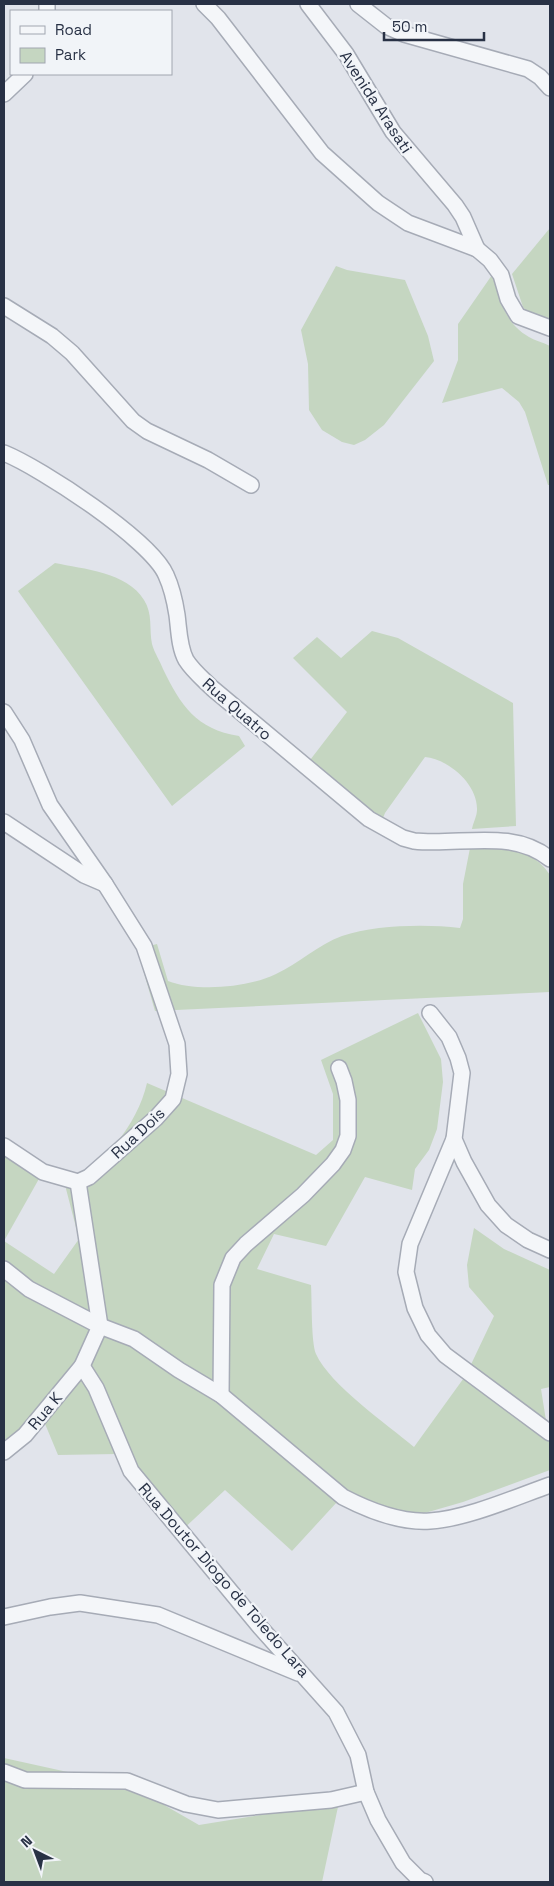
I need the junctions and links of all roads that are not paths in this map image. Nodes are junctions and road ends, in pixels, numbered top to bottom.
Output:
1 (204, 4) edge
2 (308, 4) edge
3 (358, 4) edge
4 (24, 75) edge
5 (550, 88) edge
6 (4, 94) edge
7 (477, 249) junction
8 (4, 306) edge
9 (550, 328) edge
10 (4, 453) edge
11 (250, 486) dead end
12 (4, 712) edge
13 (4, 822) edge
14 (550, 859) edge
15 (105, 884) junction
16 (430, 1013) dead end
17 (339, 1068) dead end
18 (454, 1139) junction
19 (4, 1146) edge
20 (78, 1182) junction
21 (550, 1250) edge
22 (4, 1269) edge
23 (100, 1326) junction
24 (82, 1366) junction
25 (220, 1394) junction
26 (550, 1433) edge
27 (4, 1452) edge
28 (550, 1485) edge
29 (4, 1617) edge
30 (306, 1676) junction
31 (4, 1772) edge
32 (366, 1792) junction
33 (425, 1882) edge

1 - 7 street
2 - 7 street, Avenida Arasati
3 - 5 street
4 - 6 street
7 - 9 street
8 - 11 street
10 - 14 street, Rua Quatro
12 - 15 street, Rua Dois
13 - 15 street
15 - 20 street, Rua Dois
16 - 18 street
17 - 25 street
18 - 21 street
18 - 26 street
19 - 20 street
20 - 23 street
22 - 23 street
23 - 24 street, Rua K
23 - 25 street
24 - 27 street, Rua K
24 - 30 street, Rua Doutor Diogo de Toledo Lara
25 - 28 street
29 - 30 street
30 - 32 street, Rua Doutor Diogo de Toledo Lara
31 - 32 street
32 - 33 street, Rua Doutor Diogo de Toledo Lara

